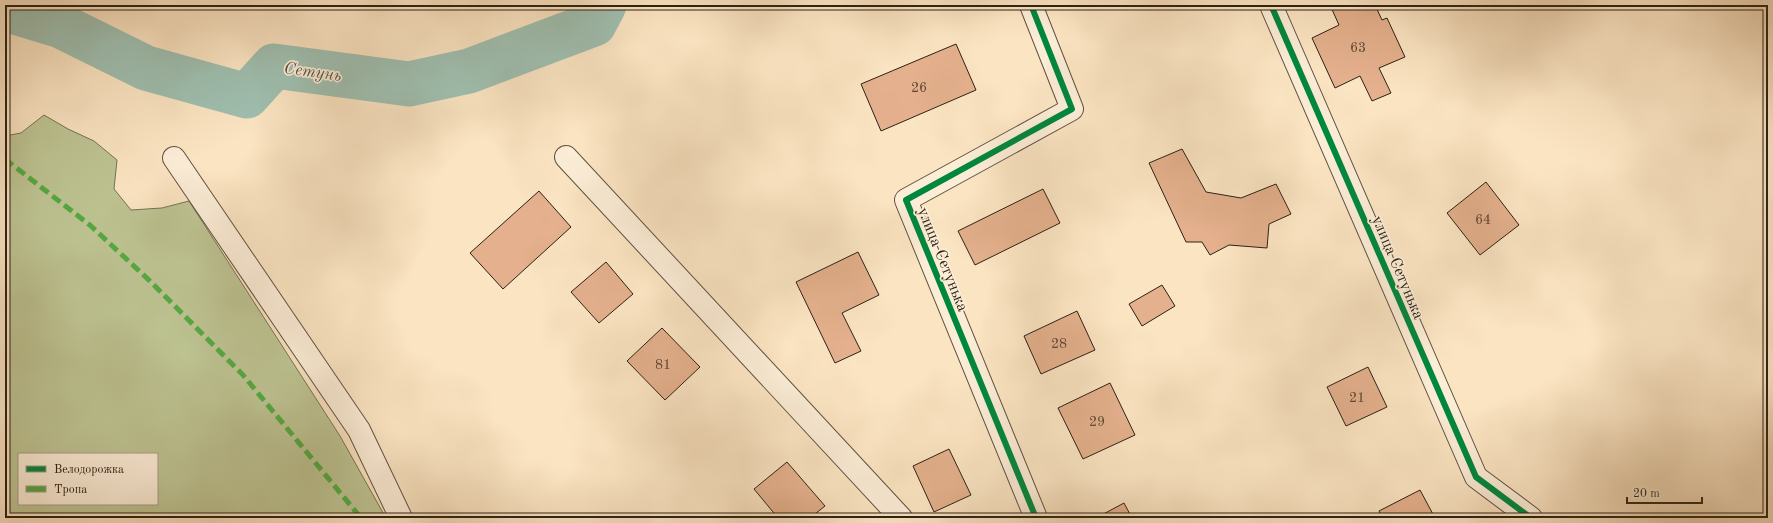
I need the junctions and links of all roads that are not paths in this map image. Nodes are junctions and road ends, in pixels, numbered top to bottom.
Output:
1 (1031, 5) edge
2 (1271, 5) edge
3 (566, 157) dead end
4 (174, 158) dead end
5 (402, 518) edge
6 (900, 518) edge
7 (1036, 518) edge
8 (1531, 518) edge

1 - 7 street, улица Сетунька
2 - 8 street, улица Сетунька
3 - 6 street
4 - 5 street

